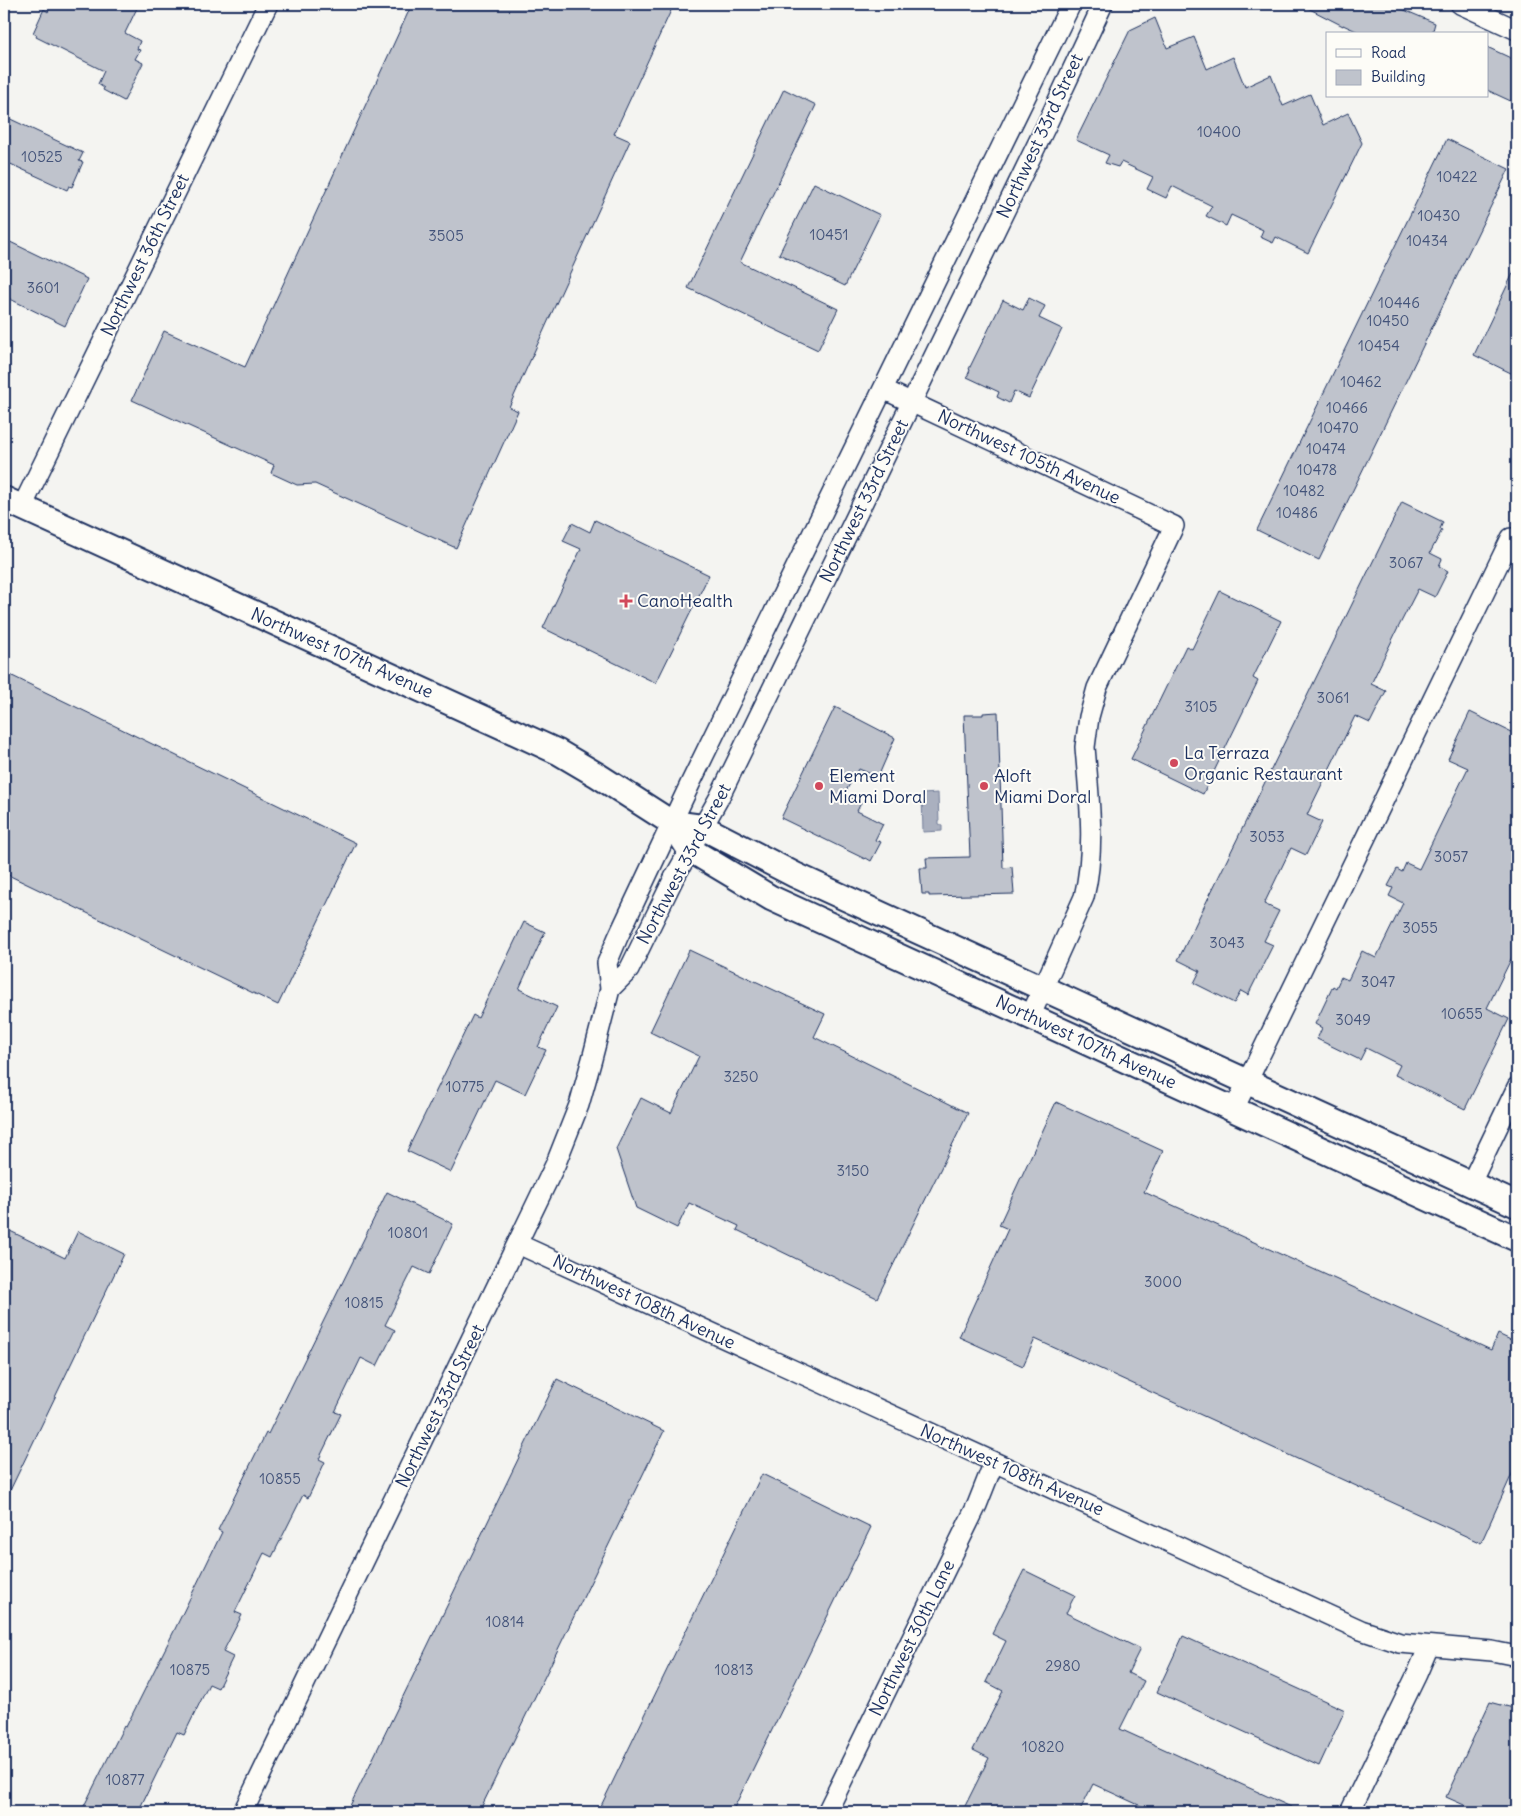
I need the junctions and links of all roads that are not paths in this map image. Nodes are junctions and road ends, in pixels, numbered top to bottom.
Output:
1 (268, 4) edge
2 (1071, 4) edge
3 (1103, 4) edge
4 (1460, 4) edge
5 (1517, 30) edge
6 (883, 389) junction
7 (912, 402) junction
8 (13, 503) edge
9 (1511, 538) dead end
10 (672, 823) junction
11 (702, 827) junction
12 (689, 850) junction
13 (1043, 988) junction
14 (610, 989) junction
15 (1030, 1017) junction
16 (1247, 1081) junction
17 (1517, 1087) edge
18 (1234, 1110) junction
19 (1471, 1183) junction
20 (1517, 1205) edge
21 (1457, 1212) junction
22 (1517, 1239) edge
23 (518, 1244) junction
24 (994, 1462) junction
25 (1429, 1646) junction
26 (1517, 1656) edge
27 (243, 1812) edge
28 (827, 1812) edge
29 (1350, 1812) edge

1 - 8 street, Northwest 36th Street
2 - 6 street, Northwest 33rd Street
3 - 7 street, Northwest 33rd Street
4 - 5 street
6 - 7 street, Northwest 105th Avenue
6 - 10 street, Northwest 33rd Street
7 - 11 street, Northwest 33rd Street
7 - 13 street, Northwest 105th Avenue
8 - 10 main road, Northwest 107th Avenue
9 - 16 street
10 - 11 main road, Northwest 107th Avenue
10 - 12 main road, Northwest 107th Avenue
10 - 14 street, Northwest 33rd Street
11 - 12 street, Northwest 33rd Street
11 - 13 main road, Northwest 107th Avenue
12 - 14 street, Northwest 33rd Street
12 - 15 main road, Northwest 107th Avenue
13 - 15 street
13 - 16 main road, Northwest 107th Avenue
14 - 23 street, Northwest 33rd Street
15 - 18 main road, Northwest 107th Avenue
16 - 18 street
16 - 19 main road, Northwest 107th Avenue
17 - 19 street
18 - 21 main road, Northwest 107th Avenue
19 - 20 main road, Northwest 107th Avenue
19 - 21 main road
21 - 22 main road, Northwest 107th Avenue
23 - 24 street, Northwest 108th Avenue
23 - 27 street, Northwest 33rd Street
24 - 25 street, Northwest 108th Avenue
24 - 28 street, Northwest 30th Lane
25 - 26 street, Northwest 108th Avenue
25 - 29 street

